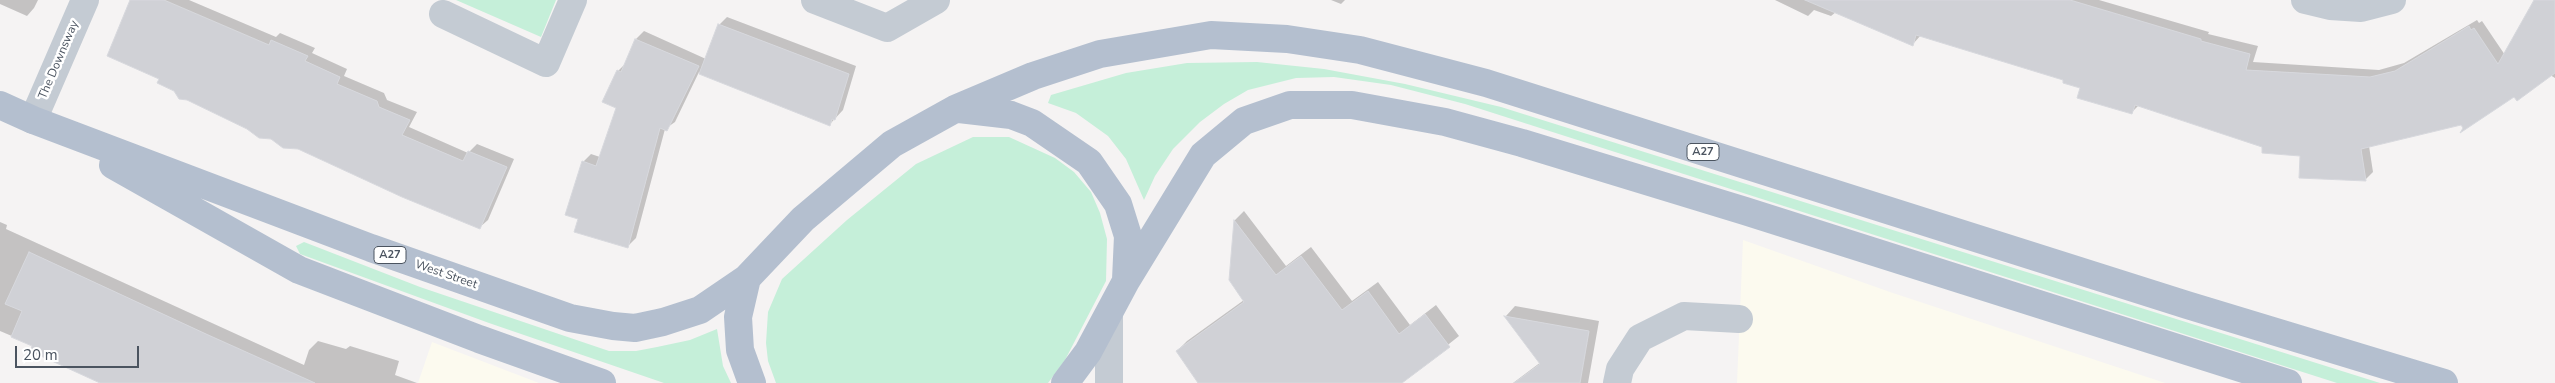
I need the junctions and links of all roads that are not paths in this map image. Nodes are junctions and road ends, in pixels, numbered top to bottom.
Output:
1 (85, 0) edge
2 (572, 0) edge
3 (815, 0) edge
4 (936, 0) edge
5 (2305, 0) edge
6 (2392, 0) edge
7 (443, 14) dead end
8 (0, 105) edge
9 (955, 109) junction
10 (33, 120) junction
11 (747, 278) junction
12 (1126, 281) junction
13 (1109, 316) junction
14 (1739, 319) dead end
15 (602, 383) edge
16 (752, 383) edge
17 (1065, 383) edge
18 (1109, 383) edge
19 (1617, 383) edge
20 (2288, 383) edge
21 (2444, 383) edge

1 - 10 street, The Downsway
2 - 7 street
3 - 4 street
5 - 6 street
8 - 10 main road, West Street / A27
9 - 11 main road, West Street
9 - 12 main road
9 - 21 main road, A27
10 - 11 main road, West Street / A27
10 - 15 main road, West Street / A27
11 - 16 main road
12 - 13 main road
12 - 20 main road
13 - 17 main road
13 - 18 street
14 - 19 street

